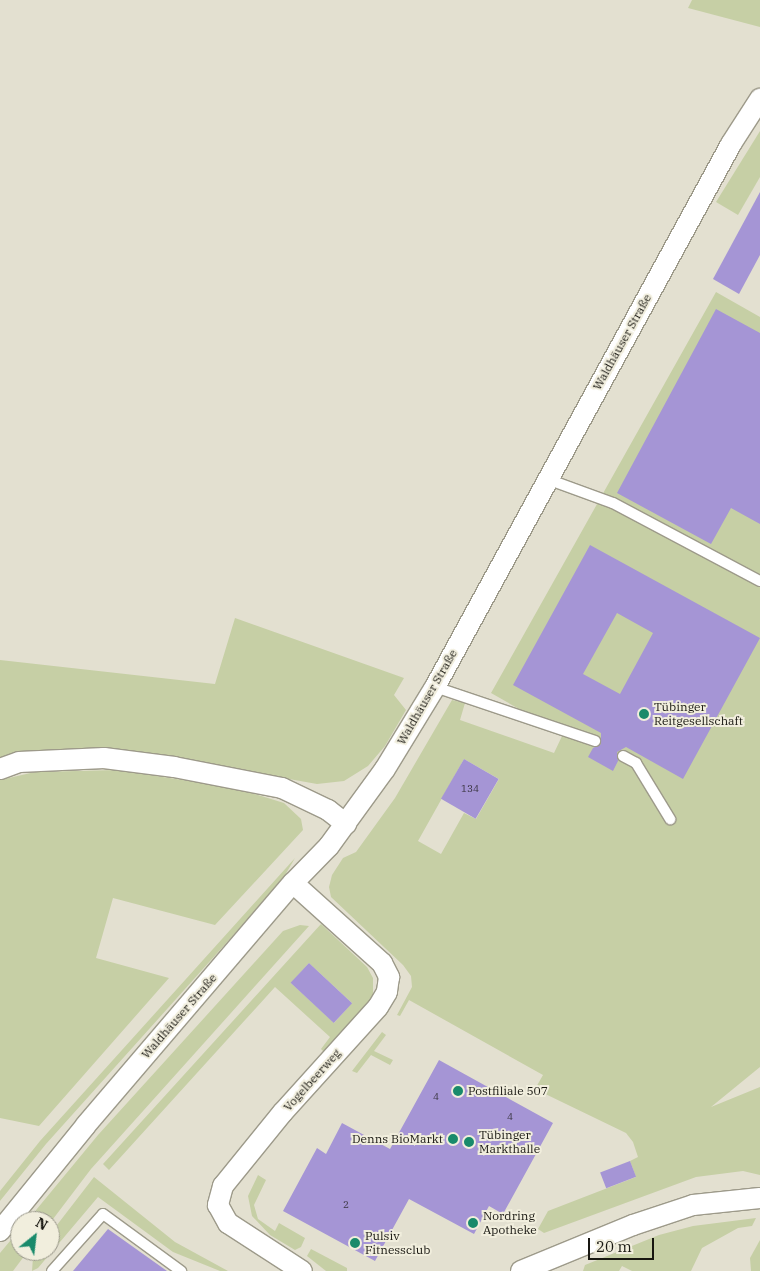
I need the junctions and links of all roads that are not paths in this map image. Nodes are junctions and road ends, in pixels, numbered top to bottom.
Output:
1 (760, 99) edge
2 (547, 480) junction
3 (760, 581) edge
4 (435, 687) junction
5 (595, 741) dead end
6 (623, 756) dead end
7 (0, 769) edge
8 (670, 819) dead end
9 (346, 824) junction
10 (293, 883) junction
11 (760, 1198) edge
12 (0, 1231) edge
13 (533, 1269) edge
14 (52, 1271) edge
15 (182, 1271) edge
16 (302, 1271) edge

1 - 2 street, Waldhäuser Straße
2 - 3 lane
2 - 4 street, Waldhäuser Straße
4 - 5 lane
4 - 9 street, Waldhäuser Straße
6 - 8 lane
7 - 9 street
9 - 10 street, Waldhäuser Straße
10 - 12 street, Waldhäuser Straße
10 - 16 street, Vogelbeerweg
11 - 13 street
14 - 15 lane

